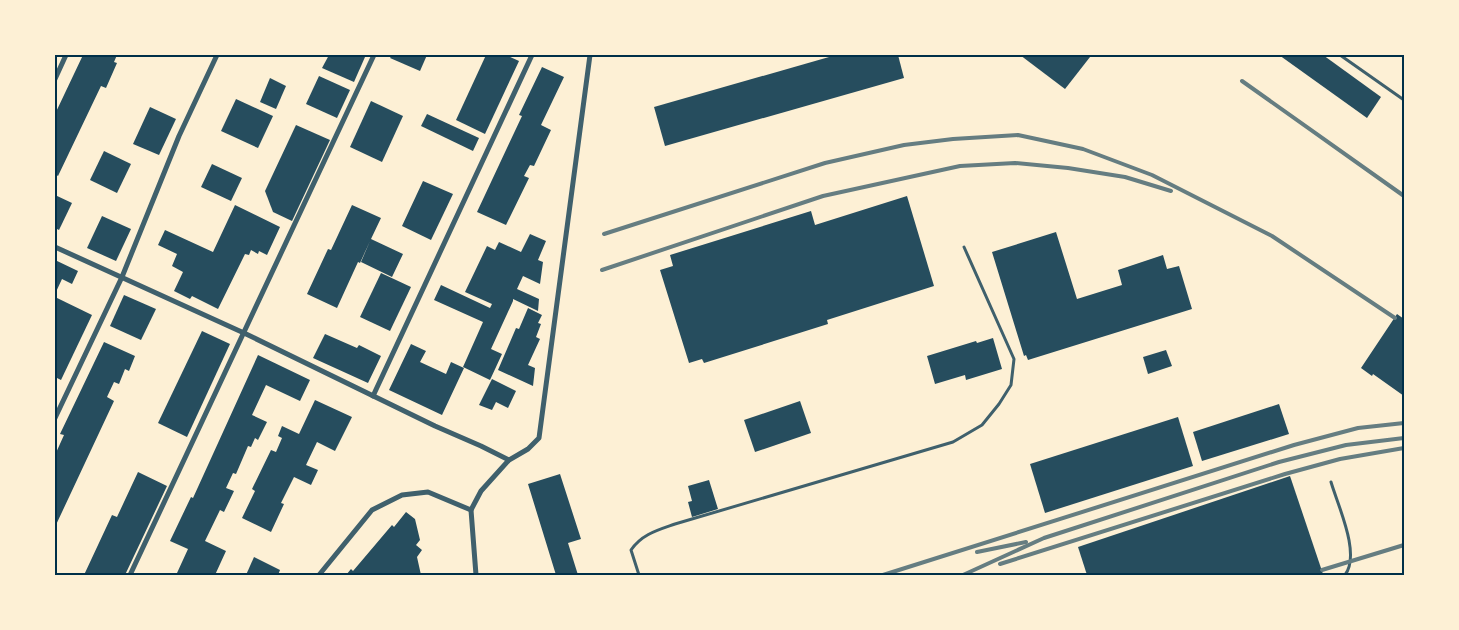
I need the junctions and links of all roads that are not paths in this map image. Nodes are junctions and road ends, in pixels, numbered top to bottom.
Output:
1 (66, 55) edge
2 (218, 55) edge
3 (374, 55) edge
4 (532, 55) edge
5 (590, 55) edge
6 (1340, 55) edge
7 (55, 79) edge
8 (1404, 100) edge
9 (55, 247) edge
10 (964, 247) dead end
11 (122, 277) junction
12 (244, 333) junction
13 (373, 396) junction
14 (55, 418) edge
15 (509, 460) junction
16 (1330, 482) dead end
17 (471, 510) junction
18 (130, 575) edge
19 (319, 575) edge
20 (476, 575) edge
21 (639, 575) edge
22 (1345, 575) edge

1 - 7 street
2 - 11 street
3 - 12 street
4 - 13 street
5 - 15 street
6 - 8 lane
9 - 11 street
10 - 21 lane
11 - 12 street
11 - 14 street
12 - 13 street
12 - 18 street
13 - 15 street
15 - 17 street
16 - 22 lane
17 - 19 street
17 - 20 street

